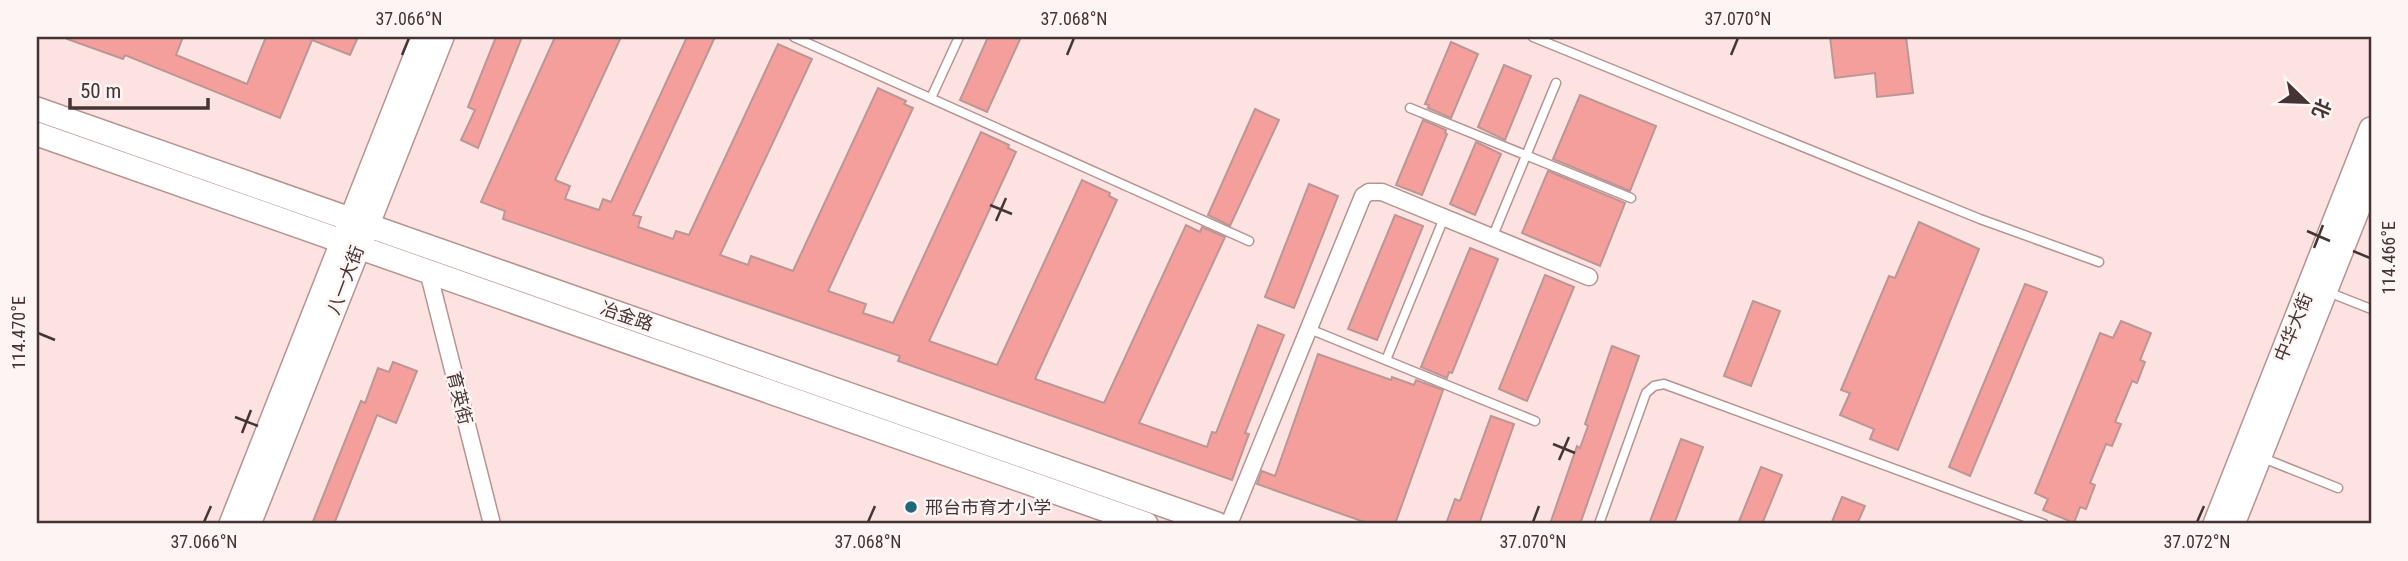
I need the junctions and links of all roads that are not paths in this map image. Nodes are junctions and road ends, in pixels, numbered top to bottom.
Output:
1 (423, 37) edge
2 (442, 37) edge
3 (794, 37) edge
4 (959, 37) edge
5 (1533, 37) edge
6 (1556, 83) dead end
7 (932, 99) junction
8 (1410, 108) dead end
9 (37, 109) edge
10 (2371, 129) edge
11 (37, 134) edge
12 (1526, 155) junction
13 (2371, 176) edge
14 (1631, 198) dead end
15 (1444, 218) junction
16 (359, 222) junction
17 (1492, 237) junction
18 (1249, 241) dead end
19 (351, 244) junction
20 (2099, 262) dead end
21 (428, 271) junction
22 (1589, 277) dead end
23 (2326, 291) junction
24 (2371, 309) edge
25 (1307, 328) junction
26 (1386, 360) junction
27 (1535, 421) dead end
28 (2260, 456) junction
29 (2338, 488) dead end
30 (231, 524) edge
31 (249, 524) edge
32 (492, 524) edge
33 (1146, 524) edge
34 (1217, 524) edge
35 (1229, 524) edge
36 (1599, 524) edge
37 (2044, 524) edge
38 (2215, 524) edge
39 (2233, 524) edge

1 - 16 street, 八一大街
2 - 16 street, 八一大街
3 - 7 lane
4 - 7 lane
5 - 20 lane
6 - 12 lane
7 - 18 lane
8 - 12 lane
9 - 16 street, 冶金路
10 - 38 street, 中华大街
11 - 19 street, 冶金路
12 - 14 lane
12 - 17 lane
13 - 23 street, 中华大街
15 - 17 street
15 - 25 street
15 - 26 lane
16 - 19 street, 八一大街
16 - 34 street, 冶金路
17 - 22 street
19 - 21 street, 冶金路
19 - 30 street, 八一大街
19 - 31 street, 八一大街
21 - 32 street, 育英街
21 - 33 street, 冶金路
23 - 24 lane
23 - 28 street, 中华大街
25 - 26 lane
25 - 35 street
26 - 27 lane
28 - 29 lane
28 - 39 street, 中华大街
36 - 37 lane

